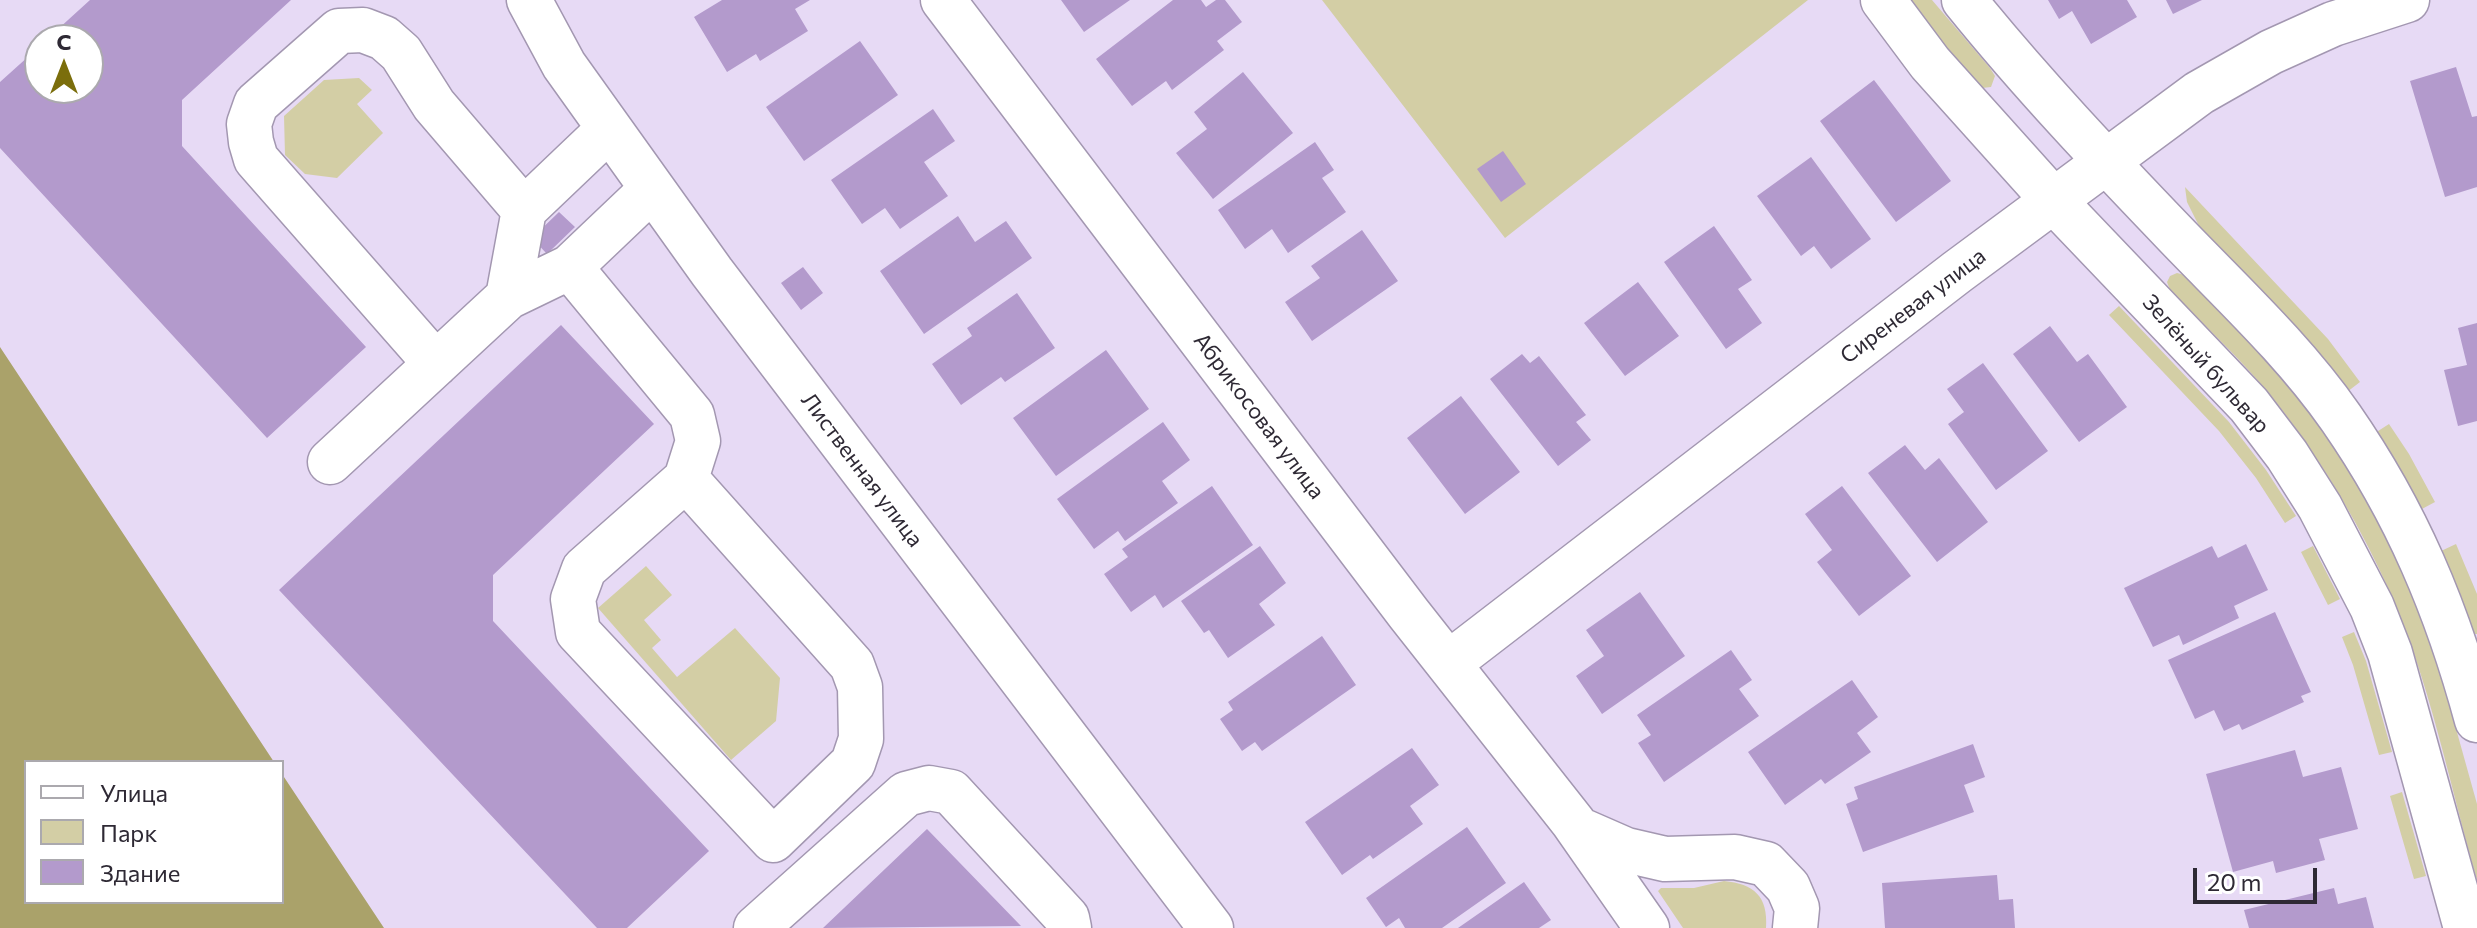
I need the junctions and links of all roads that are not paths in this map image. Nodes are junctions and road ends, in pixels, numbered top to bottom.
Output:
1 (529, 0) edge
2 (943, 0) edge
3 (1883, 0) edge
4 (1964, 0) edge
5 (2407, 0) edge
6 (609, 129) junction
7 (2106, 162) junction
8 (652, 189) junction
9 (2054, 201) junction
10 (524, 210) junction
11 (570, 267) junction
12 (508, 297) junction
13 (436, 364) junction
14 (330, 462) dead end
15 (686, 479) junction
16 (1449, 663) junction
17 (2477, 720) edge
18 (1578, 829) junction
19 (756, 928) edge
20 (1069, 928) edge
21 (1211, 928) edge
22 (1647, 928) edge
23 (1795, 928) edge
24 (2466, 928) edge

1 - 6 street, Лиственная улица
2 - 16 street, Абрикосовая улица
3 - 9 street, Зелёный бульвар
4 - 7 street
5 - 7 street, Сиреневая улица
6 - 8 street, Лиственная улица
6 - 10 street
7 - 9 street, Сиреневая улица
7 - 17 street
8 - 11 street
8 - 21 street, Лиственная улица
9 - 16 street, Сиреневая улица
9 - 24 street, Зелёный бульвар
10 - 12 street
10 - 13 street
11 - 12 street
11 - 15 street
12 - 13 street
13 - 14 street
15 - 15 street
16 - 18 street, Абрикосовая улица
18 - 22 street, Абрикосовая улица
18 - 23 street, Абрикосовая улица
19 - 20 street

